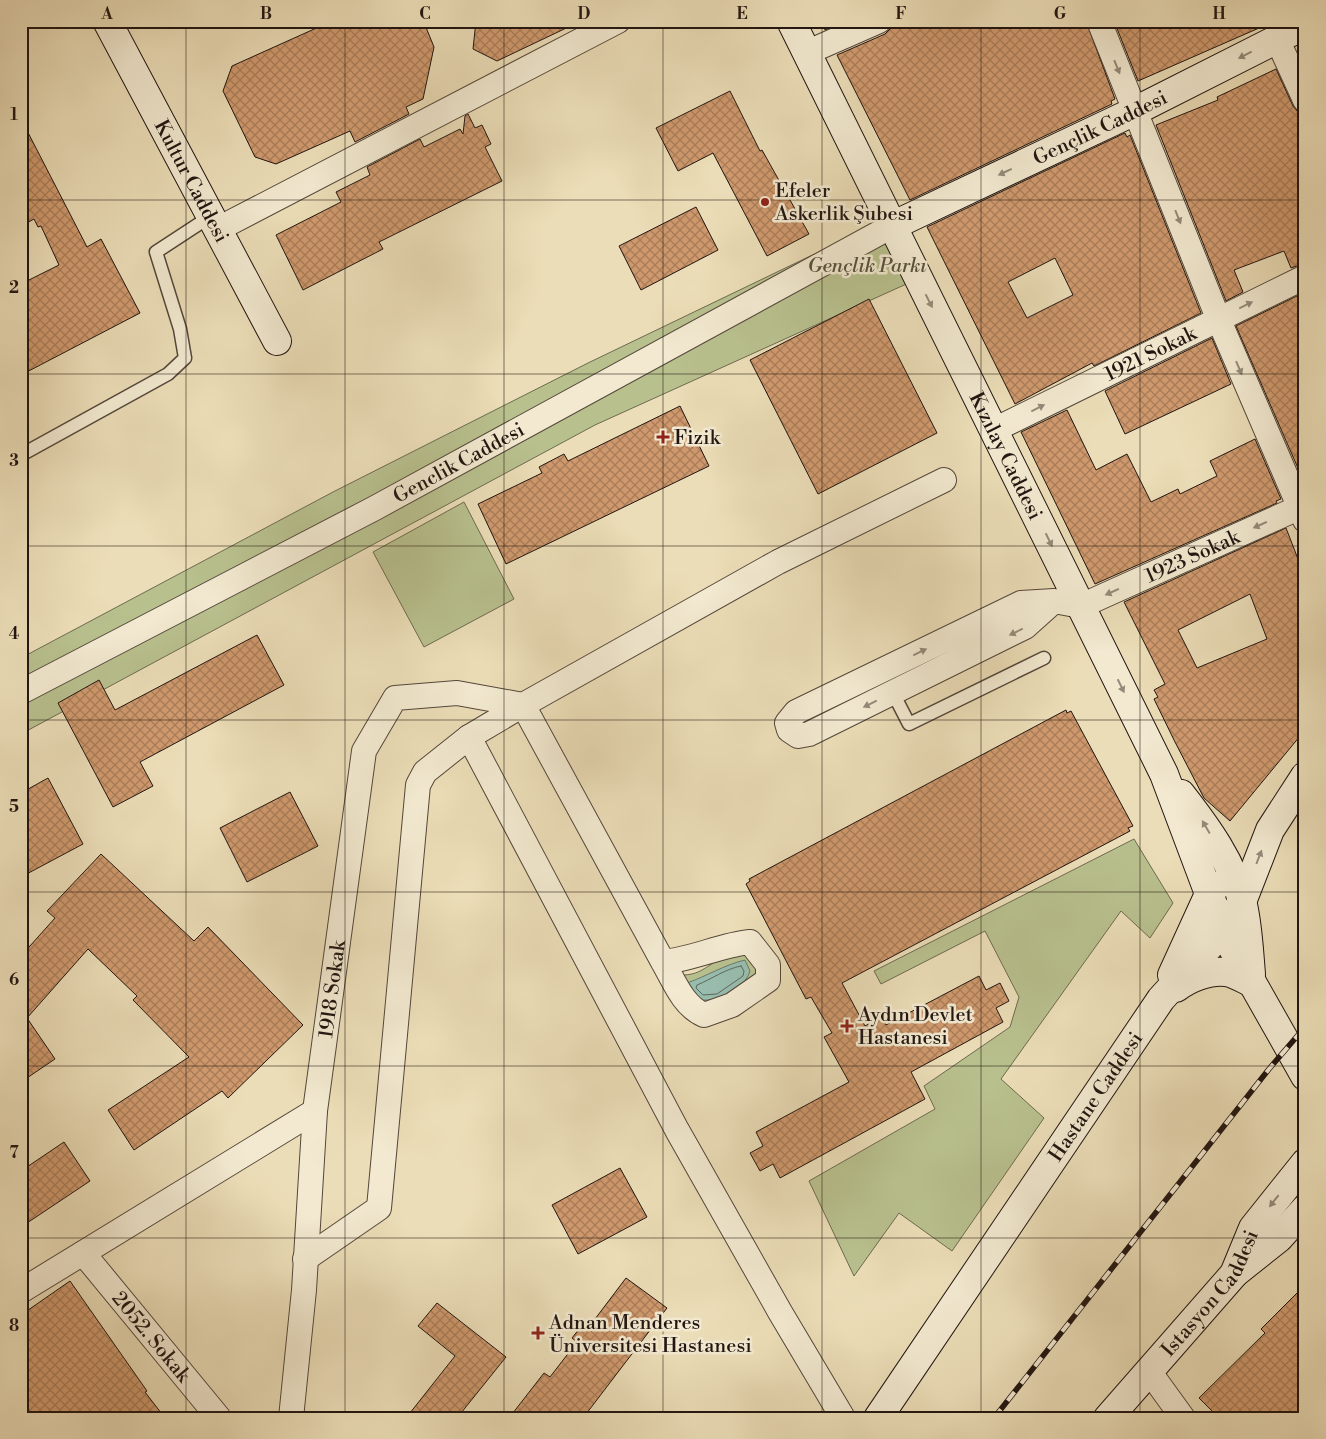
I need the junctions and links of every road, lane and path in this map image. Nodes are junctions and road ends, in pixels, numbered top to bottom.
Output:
1 (107, 21) edge
2 (618, 21) edge
3 (791, 21) edge
4 (879, 21) edge
5 (1099, 21) edge
6 (1305, 25) edge
7 (1273, 30) edge
8 (806, 53) junction
9 (1305, 100) edge
10 (1134, 111) junction
11 (214, 222) junction
12 (892, 226) junction
13 (1305, 277) edge
14 (1218, 318) junction
15 (277, 341) dead end
16 (994, 430) junction
17 (21, 455) edge
18 (944, 480) dead end
19 (1303, 511) edge
20 (1054, 601) junction
21 (1081, 606) junction
22 (1044, 658) dead end
23 (21, 692) edge
24 (893, 693) junction
25 (523, 705) junction
26 (469, 737) junction
27 (1164, 774) junction
28 (1305, 776) edge
29 (1229, 868) junction
30 (1210, 894) junction
31 (1242, 902) junction
32 (1223, 931) junction
33 (663, 962) dead end
34 (1252, 983) junction
35 (1161, 999) junction
36 (1305, 1076) edge
37 (315, 1111) junction
38 (1305, 1163) edge
39 (1305, 1209) edge
40 (1305, 1230) edge
41 (1279, 1238) junction
42 (83, 1253) junction
43 (305, 1259) junction
44 (1234, 1274) junction
45 (21, 1291) edge
46 (1148, 1371) junction
47 (219, 1418) edge
48 (291, 1418) edge
49 (843, 1418) edge
50 (878, 1418) edge
51 (1108, 1418) edge
52 (1183, 1418) edge

1 - 11 street, Kultur Caddesi
2 - 11 street
3 - 8 street, Kızılay Caddesi
4 - 8 street
5 -> 10 street
6 - 7 street, Gençlik Caddesi
7 - 9 street
7 -> 10 street, Gençlik Caddesi
8 - 12 street, Kızılay Caddesi
10 -> 12 street, Gençlik Caddesi
10 -> 14 street
11 - 15 street, Kultur Caddesi
11 - 17 lane
12 -> 16 street, Kızılay Caddesi
12 - 23 street, Genclik Caddesi
14 -> 13 street, 1921 Sokak
16 -> 14 street, 1921 Sokak
14 -> 19 street
16 -> 21 street, Kızılay Caddesi
18 - 25 street
19 -> 21 street, 1923 Sokak
20 - 21 street
20 -> 24 street
24 -> 20 street
21 -> 27 street, Kızılay Caddesi
22 - 24 lane
25 - 26 street
25 - 33 street
25 - 37 street, 1918 Sokak
26 - 43 street
26 - 49 street
29 -> 27 street
27 - 30 street, Kızılay Caddesi
31 -> 28 street, Hastane Caddesi
29 - 30 street
29 - 31 street
30 - 32 street, Kızılay Caddesi
30 - 35 street
31 - 32 street, Hastane Caddesi
31 - 34 street
32 - 34 street, Kızılay Caddesi
32 - 35 street, Hastane Caddesi
34 - 35 street
34 - 36 street, Kızılay Caddesi
35 - 50 street, Hastane Caddesi
37 - 42 street
37 - 43 street, 1918 Sokak
38 -> 44 street, Istasyon Caddesi
39 - 41 street
40 - 41 street
41 - 44 street
42 - 45 street
42 - 47 street, 2052. Sokak
43 - 48 street, 1918 Sokak
44 - 46 street, Istasyon Caddesi
46 - 51 street, Istasyon Caddesi
46 - 52 street

